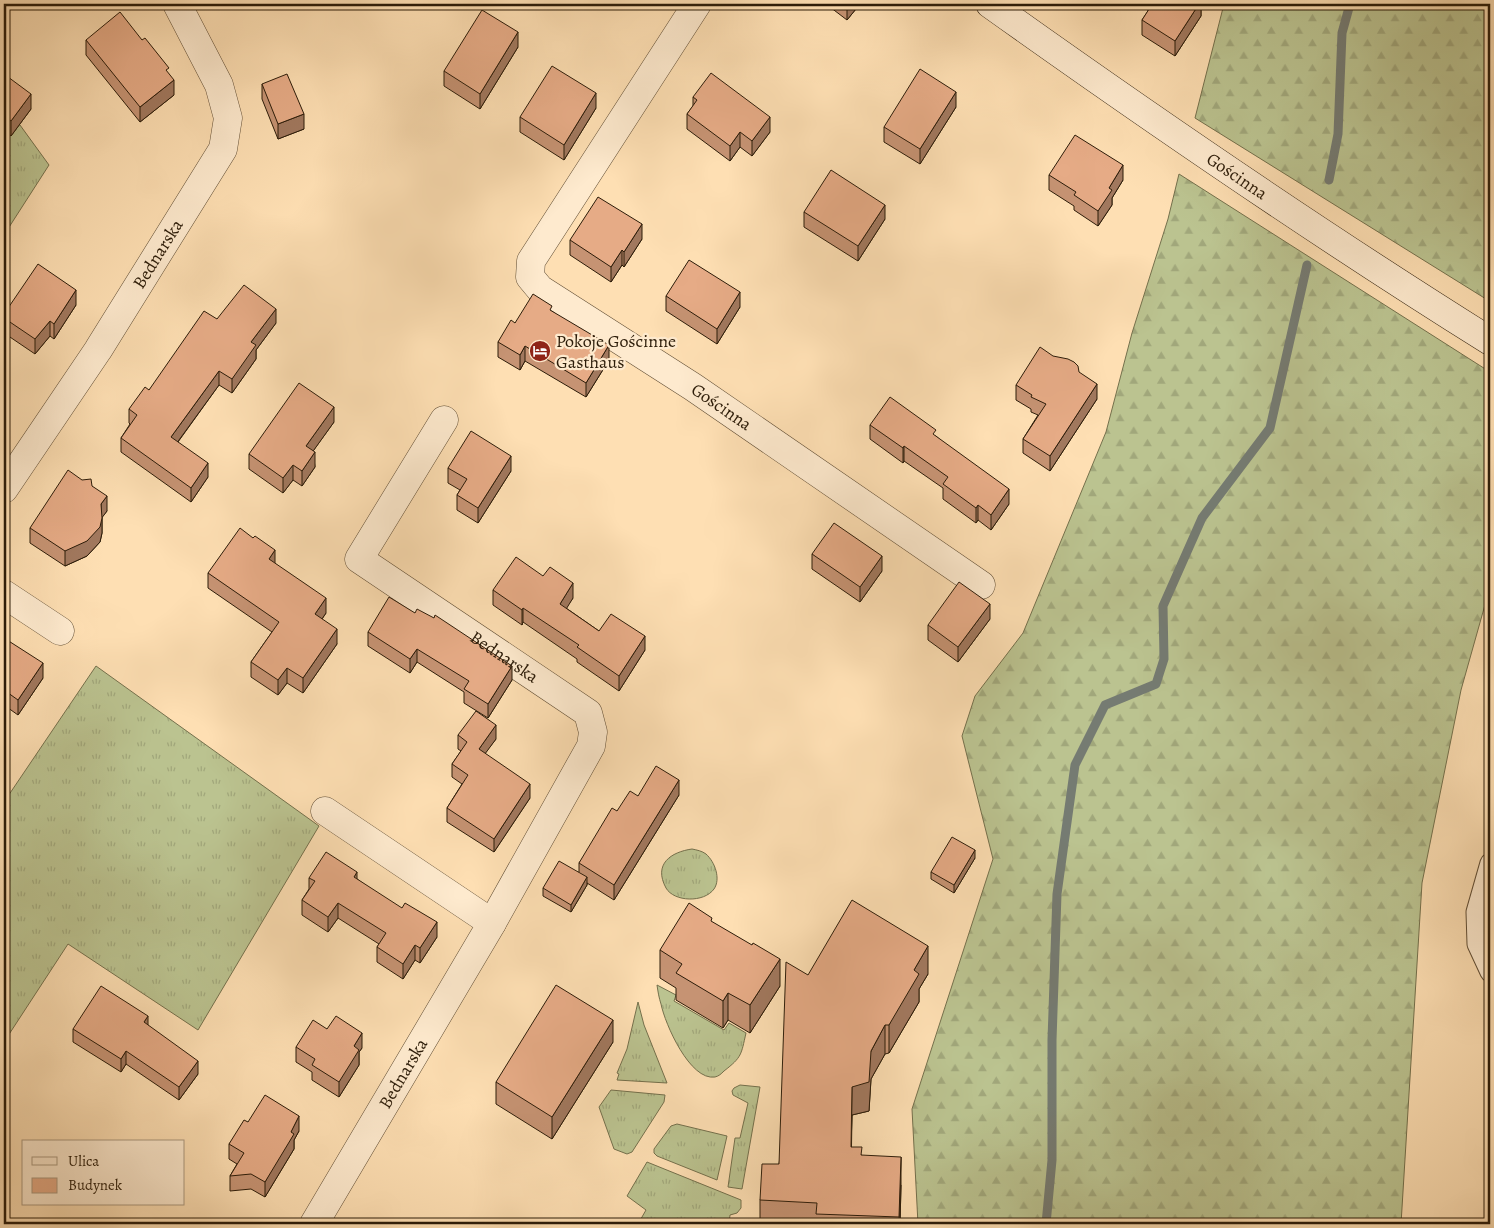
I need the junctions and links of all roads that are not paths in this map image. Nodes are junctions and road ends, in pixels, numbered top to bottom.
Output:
1 (177, 4) edge
2 (697, 4) edge
3 (990, 4) edge
4 (1490, 341) edge
5 (444, 420) dead end
6 (4, 489) edge
7 (981, 585) dead end
8 (4, 594) edge
9 (60, 631) dead end
10 (326, 811) dead end
11 (1490, 862) edge
12 (492, 923) junction
13 (1490, 972) edge
14 (314, 1224) edge

1 - 6 street, Bednarska
2 - 7 street, Gościnna
3 - 4 street, Gościnna
5 - 12 street, Bednarska
8 - 9 street
10 - 12 street
11 - 13 lane
12 - 14 street, Bednarska

